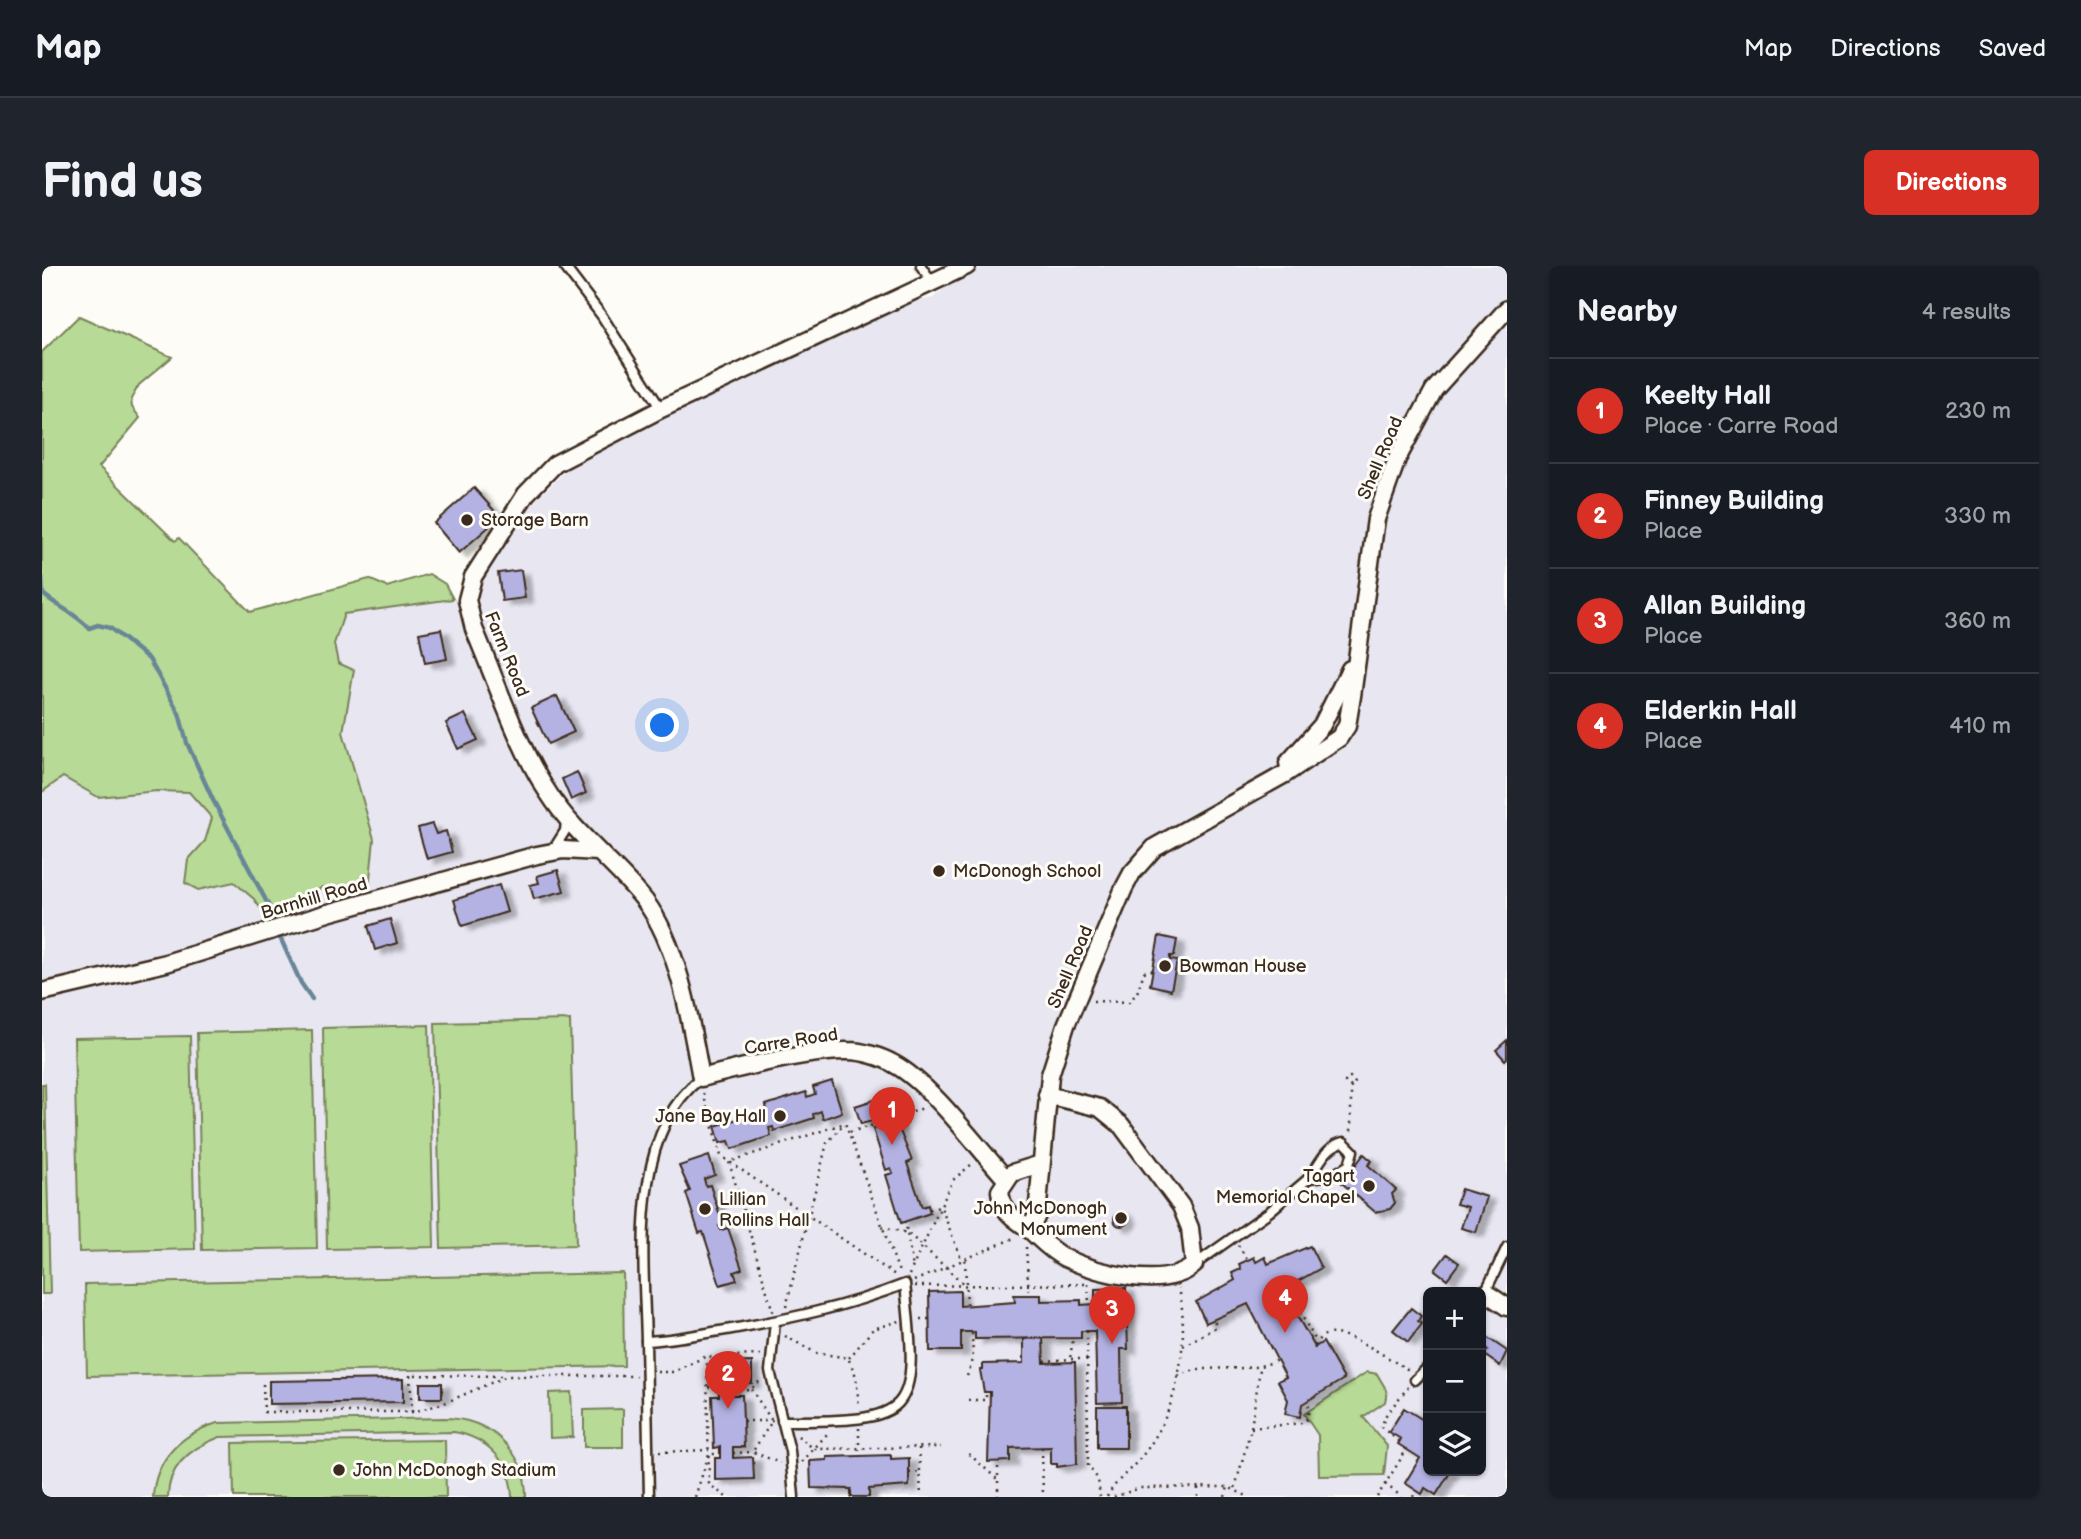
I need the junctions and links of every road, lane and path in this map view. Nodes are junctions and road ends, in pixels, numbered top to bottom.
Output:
1 (564, 266) edge
2 (920, 266) edge
3 (967, 266) edge
4 (932, 282) junction
5 (1507, 309) edge
6 (661, 409) junction
7 (566, 818) junction
8 (552, 852) junction
9 (598, 852) junction
10 (1152, 970) dead end
11 (42, 992) edge
12 (1081, 995) junction
13 (701, 1078) junction
14 (1350, 1087) dead end
15 (1046, 1095) junction
16 (938, 1104) junction
17 (893, 1119) dead end
18 (845, 1123) junction
19 (877, 1124) dead end
20 (849, 1133) junction
21 (1347, 1144) junction
22 (984, 1155) junction
23 (729, 1162) junction
24 (1041, 1164) junction
25 (1309, 1178) junction
26 (1006, 1179) junction
27 (941, 1207) junction
28 (929, 1209) dead end
29 (808, 1216) junction
30 (905, 1222) dead end
31 (881, 1227) junction
32 (1030, 1230) junction
33 (908, 1233) junction
34 (1232, 1236) junction
35 (924, 1245) junction
36 (1507, 1247) edge
37 (963, 1260) junction
38 (1248, 1260) dead end
39 (1194, 1265) junction
40 (1088, 1266) junction
41 (946, 1267) junction
42 (913, 1268) junction
43 (1176, 1277) junction
44 (1100, 1283) dead end
45 (905, 1284) junction
46 (1088, 1284) junction
47 (1028, 1285) junction
48 (966, 1286) junction
49 (1286, 1287) dead end
50 (1486, 1291) edge
51 (1029, 1295) dead end
52 (1486, 1298) edge
53 (1089, 1304) dead end
54 (967, 1306) dead end
55 (1507, 1307) edge
56 (909, 1319) junction
57 (1214, 1319) dead end
58 (775, 1322) junction
59 (1087, 1331) dead end
60 (972, 1332) dead end
61 (1073, 1338) dead end
62 (646, 1340) junction
63 (1316, 1341) junction
64 (1182, 1346) junction
65 (1315, 1347) dead end
66 (771, 1355) junction
67 (705, 1357) junction
68 (1070, 1359) junction
69 (1088, 1359) junction
70 (1277, 1360) dead end
71 (1044, 1361) dead end
72 (1260, 1369) junction
73 (771, 1371) junction
74 (1423, 1372) edge
75 (646, 1374) junction
76 (507, 1376) junction
77 (967, 1376) dead end
78 (1178, 1376) junction
79 (1417, 1377) junction
80 (263, 1384) dead end
81 (708, 1387) junction
82 (718, 1387) dead end
83 (751, 1389) junction
84 (732, 1390) dead end
85 (986, 1392) dead end
86 (968, 1400) dead end
87 (1309, 1400) dead end
88 (412, 1412) junction
89 (743, 1421) dead end
90 (772, 1421) junction
91 (782, 1421) junction
92 (1251, 1428) junction
93 (1399, 1441) dead end
94 (919, 1447) junction
95 (941, 1447) dead end
96 (1041, 1448) dead end
97 (1407, 1449) dead end
98 (648, 1452) junction
99 (709, 1452) junction
100 (752, 1452) dead end
101 (720, 1454) dead end
102 (970, 1454) dead end
103 (998, 1461) dead end
104 (920, 1472) junction
105 (909, 1473) dead end
106 (997, 1479) junction
107 (1385, 1484) junction
108 (1228, 1487) junction
109 (1198, 1488) junction
110 (1235, 1489) junction
111 (1416, 1490) dead end
112 (649, 1497) edge
113 (695, 1497) edge
114 (726, 1497) edge
115 (794, 1497) edge
116 (921, 1497) edge
117 (998, 1497) edge
118 (1043, 1497) edge
119 (1100, 1497) edge
120 (1107, 1497) edge
121 (1114, 1497) edge
122 (1198, 1497) edge
123 (1225, 1497) edge
124 (1249, 1497) edge
125 (1377, 1497) edge
126 (1402, 1497) edge
127 (1413, 1497) edge

1 - 6 lane
2 - 4 lane
3 - 4 street, Farm Road
4 - 6 street, Farm Road
5 - 12 street, Shell Road
6 - 7 street, Farm Road
7 - 8 lane
7 - 9 street, Farm Road
8 - 9 street, Barnhill Road
8 - 11 street, Barnhill Road
9 - 13 street, Farm Road
10 - 12 path
12 - 15 street, Shell Road
13 - 16 street, Carre Road
13 - 23 path
13 - 62 lane
14 - 21 path
15 - 24 street, Shell Road
15 - 39 street
16 - 17 path
16 - 22 street, Carre Road
18 - 20 path
18 - 23 path
18 - 29 path
19 - 20 path
20 - 31 path
21 - 25 lane
21 - 25 lane
22 - 26 street, Carre Road
22 - 27 path
23 - 29 path
23 - 58 path
24 - 26 street
24 - 32 street, Shell Road
25 - 34 lane
26 - 32 street
27 - 28 path
27 - 35 path
27 - 37 path
29 - 45 path
29 - 58 path
30 - 33 path
31 - 33 path
31 - 45 path
32 - 37 path
32 - 40 street
32 - 47 path
33 - 35 path
33 - 42 path
34 - 38 path
34 - 39 lane
35 - 41 path
35 - 42 path
36 - 50 lane
37 - 41 path
37 - 48 path
39 - 43 street
40 - 43 street
40 - 46 path
41 - 45 path
41 - 48 path
42 - 45 path
43 - 64 path
44 - 46 path
45 - 48 path
45 - 56 lane
45 - 58 lane
46 - 47 path
46 - 53 path
47 - 48 path
47 - 51 path
48 - 54 path
49 - 63 path
52 - 55 street
56 - 58 path
56 - 91 lane
57 - 64 path
58 - 62 lane
58 - 66 lane
59 - 69 path
60 - 77 path
61 - 68 path
62 - 75 lane
63 - 65 path
63 - 79 path
64 - 78 path
66 - 67 path
66 - 73 lane
67 - 75 path
67 - 81 path
68 - 69 path
68 - 71 path
69 - 119 path
70 - 72 path
72 - 78 path
72 - 92 path
73 - 83 path
73 - 91 lane
74 - 79 lane
75 - 76 path
75 - 98 lane
76 - 88 path
76 - 88 path
78 - 120 path
79 - 93 path
80 - 88 path
81 - 82 path
81 - 99 path
83 - 84 path
83 - 90 path
85 - 86 path
87 - 92 path
89 - 90 path
90 - 91 path
90 - 100 path
91 - 94 path
91 - 115 lane
92 - 110 path
94 - 95 path
94 - 104 path
96 - 118 path
97 - 107 path
98 - 99 path
98 - 112 lane
99 - 101 path
99 - 113 path
99 - 114 path
102 - 106 path
103 - 106 path
104 - 105 path
104 - 116 path
106 - 117 path
107 - 125 path
107 - 126 path
108 - 109 path
108 - 110 path
108 - 123 path
109 - 121 path
109 - 122 path
110 - 124 path
111 - 127 path

